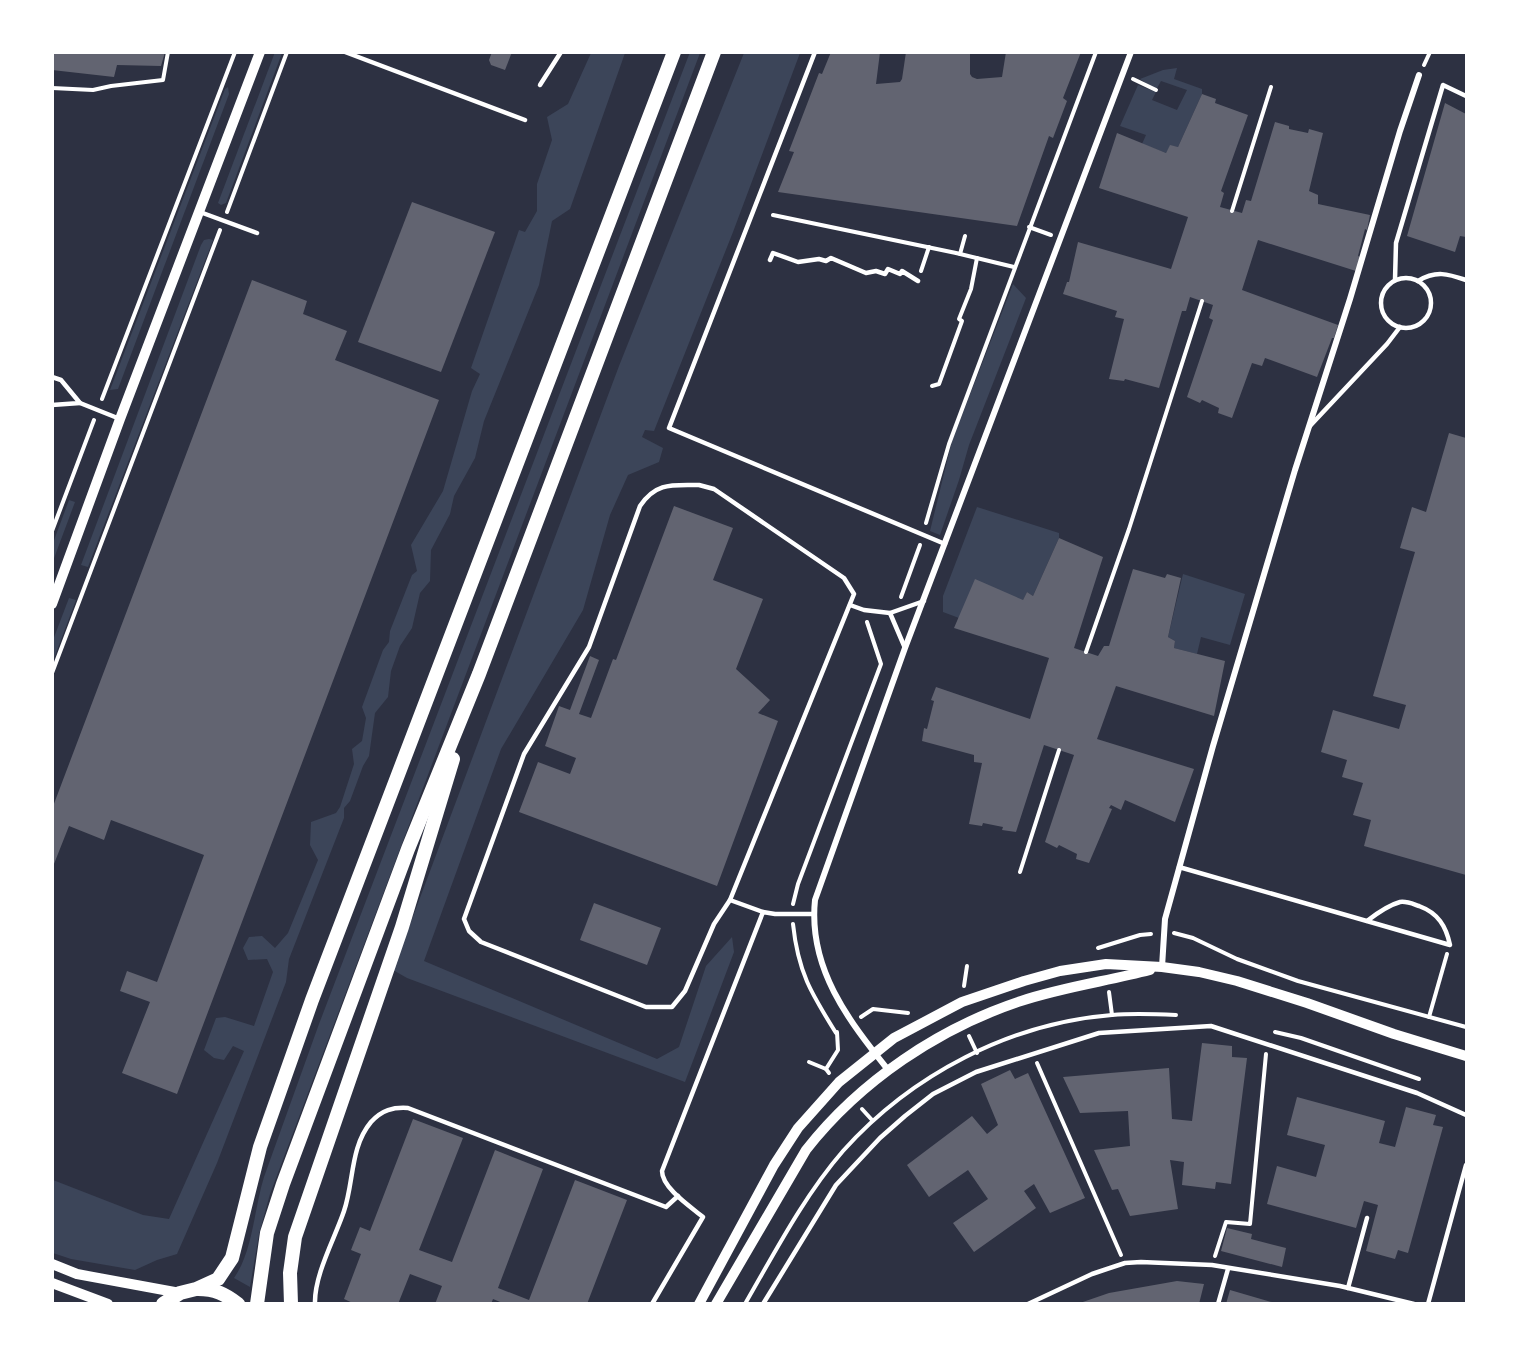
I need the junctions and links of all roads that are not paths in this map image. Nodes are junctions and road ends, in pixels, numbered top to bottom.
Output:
1 (260, 52) edge
2 (345, 52) edge
3 (561, 52) edge
4 (674, 52) edge
5 (714, 52) edge
6 (815, 52) edge
7 (1131, 52) edge
8 (1419, 75) dead end
9 (540, 86) dead end
10 (1467, 96) edge
11 (525, 120) dead end
12 (200, 212) junction
13 (258, 233) dead end
14 (770, 260) dead end
15 (1395, 280) junction
16 (1467, 280) edge
17 (918, 281) dead end
18 (1419, 281) junction
19 (1400, 327) junction
20 (52, 377) edge
21 (80, 403) junction
22 (52, 405) edge
23 (120, 419) junction
24 (1309, 427) junction
25 (945, 544) junction
26 (924, 601) junction
27 (52, 604) edge
28 (850, 605) junction
29 (890, 613) junction
30 (905, 648) junction
31 (479, 674) junction
32 (1179, 867) junction
33 (730, 900) junction
34 (763, 912) junction
35 (813, 914) junction
36 (1366, 921) junction
37 (1162, 967) junction
38 (874, 1052) junction
39 (1467, 1056) edge
40 (889, 1071) junction
41 (1467, 1115) edge
42 (1467, 1165) edge
43 (678, 1196) junction
44 (1367, 1218) dead end
45 (52, 1264) edge
46 (1228, 1269) junction
47 (52, 1283) edge
48 (1348, 1288) junction
49 (196, 1289) junction
50 (180, 1293) junction
51 (702, 1302) edge
52 (108, 1304) edge
53 (163, 1304) edge
54 (238, 1304) edge
55 (257, 1304) edge
56 (291, 1304) edge
57 (315, 1304) edge
58 (652, 1304) edge
59 (716, 1304) edge
60 (763, 1304) edge
61 (1028, 1304) edge
62 (1218, 1304) edge
63 (1414, 1304) edge
64 (1428, 1304) edge

1 - 12 street
2 - 11 lane
3 - 9 lane
4 - 49 main road
5 - 31 main road
6 - 25 lane
7 - 25 street
8 - 24 street
10 - 15 lane
12 - 13 lane
12 - 23 street
14 - 17 lane
15 - 18 lane
15 - 19 lane
16 - 18 lane
18 - 19 lane
19 - 24 lane
20 - 21 lane
21 - 22 lane
21 - 23 lane
23 - 27 street
24 - 32 street
25 - 26 street
26 - 29 lane
26 - 30 street
28 - 29 lane
28 - 33 lane
28 - 33 lane
29 - 30 lane
30 - 35 street
31 - 55 main road
31 - 56 main road
32 - 36 lane
32 - 37 street
33 - 34 lane
34 - 35 lane
34 - 43 lane
35 - 38 street
36 - 36 lane
37 - 38 street
37 - 39 street
37 - 40 street
38 - 40 street
38 - 51 street
40 - 59 street
41 - 60 lane
42 - 64 lane
43 - 57 lane
43 - 58 lane
44 - 48 lane
45 - 50 street
46 - 48 lane
46 - 61 lane
46 - 62 lane
47 - 52 street
48 - 63 lane
49 - 50 main road
49 - 54 main road
50 - 53 main road

